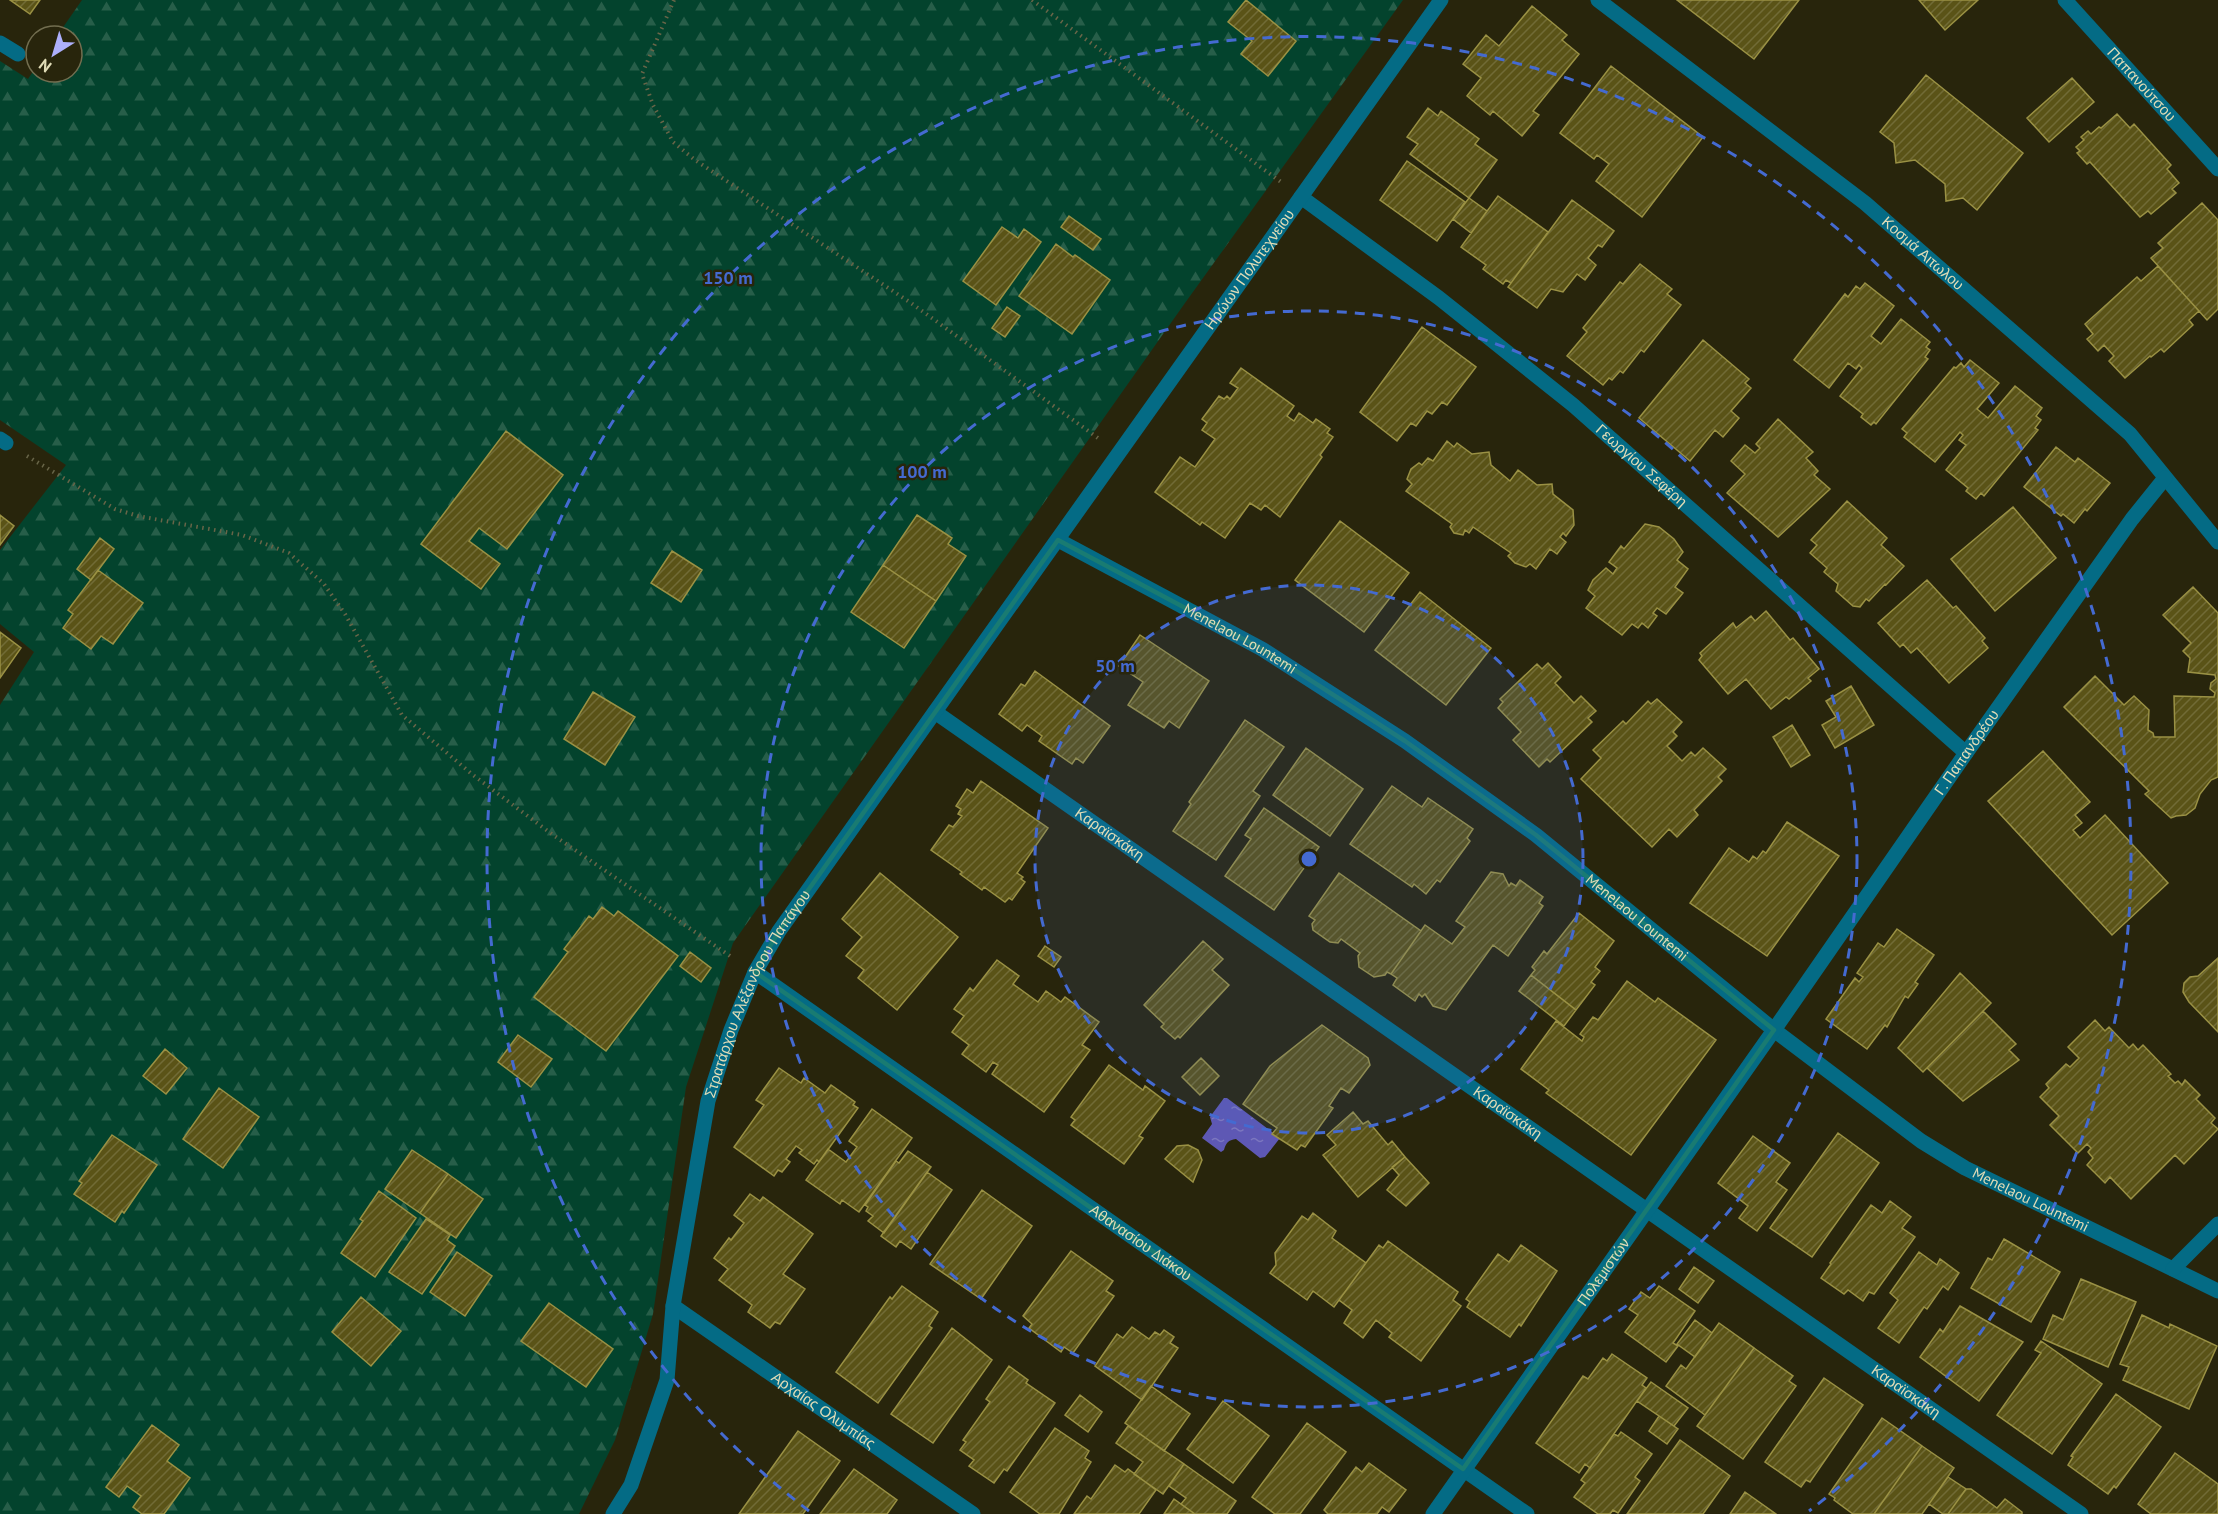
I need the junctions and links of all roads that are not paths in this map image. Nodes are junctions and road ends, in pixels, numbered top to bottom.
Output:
1 (1441, 0) edge
2 (1598, 0) edge
3 (2066, 0) edge
4 (0, 43) edge
5 (18, 54) dead end
6 (2218, 169) edge
7 (1301, 197) junction
8 (2165, 478) junction
9 (1058, 540) junction
10 (2218, 542) edge
11 (935, 712) junction
12 (1966, 753) junction
13 (755, 972) junction
14 (1774, 1030) junction
15 (1646, 1209) junction
16 (2218, 1224) edge
17 (2172, 1269) junction
18 (2218, 1291) edge
19 (673, 1306) junction
20 (1463, 1469) junction
21 (613, 1514) edge
22 (973, 1514) edge
23 (1432, 1514) edge
24 (1527, 1514) edge
25 (2081, 1514) edge

1 - 7 street, Ηρώων Πολυτεχνείου
2 - 8 street, Κοσμά Αιτωλου
3 - 6 street, Παπανούτσου
4 - 5 street
7 - 9 street, Ηρώων Πολυτεχνείου
7 - 12 street, Γεωργίου Σεφέρη
8 - 10 street, Κοσμά Αιτωλου
8 - 12 street, Γ. Παπανδρέου
9 - 11 street, Στρατάρχου Αλέξανδρου Παπάγου
9 - 14 street, Menelaou Lountemi
11 - 13 street, Στρατάρχου Αλέξανδρου Παπάγου
11 - 15 street, Καραϊσκάκη
12 - 14 street, Γ. Παπανδρέου
13 - 19 street, Στρατάρχου Αλέξανδρου Παπάγου
13 - 20 street, Αθανασίου Διάκου
14 - 15 street, Πολεμιστών
14 - 17 street, Menelaou Lountemi
15 - 20 street, Πολεμιστών
15 - 25 street, Καραϊσκάκη
16 - 17 street
17 - 18 street, Menelaou Lountemi
19 - 21 street, Στρατάρχου Αλέξανδρου Παπάγου
19 - 22 street, Αρχαίας Ολυμπίας
20 - 23 street, Πολεμιστών
20 - 24 street, Αθανασίου Διάκου

